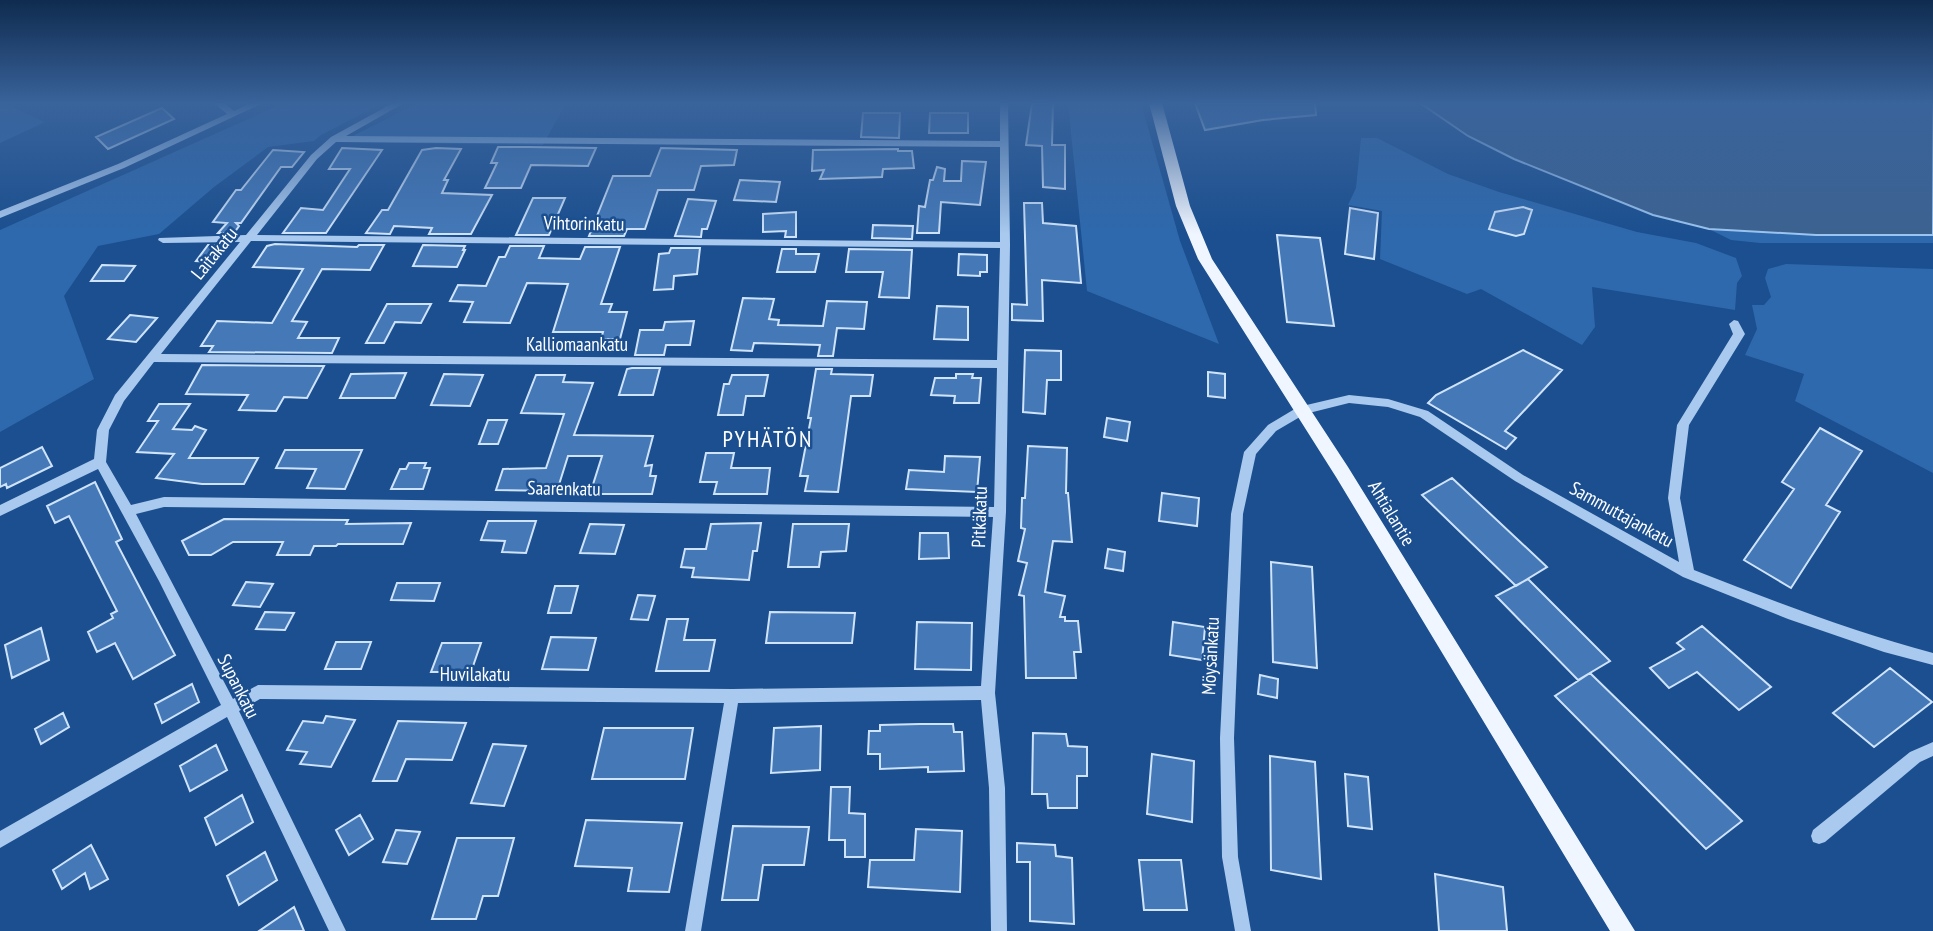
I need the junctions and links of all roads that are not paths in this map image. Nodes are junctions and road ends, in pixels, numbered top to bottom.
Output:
1 (163, 146) edge
2 (326, 146) edge
3 (1004, 146) edge
4 (1167, 146) edge
5 (0, 215) edge
6 (250, 238) junction
7 (163, 240) dead end
8 (1005, 245) junction
9 (1734, 324) dead end
10 (153, 358) junction
11 (1001, 364) junction
12 (1302, 410) junction
13 (100, 462) junction
14 (0, 511) edge
15 (129, 511) junction
16 (1000, 512) junction
17 (1688, 573) junction
18 (1933, 659) edge
19 (988, 693) junction
20 (732, 696) junction
21 (229, 709) junction
22 (1933, 749) edge
23 (1819, 836) dead end
24 (0, 840) edge
25 (338, 931) edge
26 (693, 931) edge
27 (999, 931) edge
28 (1243, 931) edge
29 (1623, 931) edge

1 - 5 street
2 - 6 street, Laitakatu
3 - 8 street, Pitkäkatu
4 - 12 main road, Ahtialantie
6 - 7 street, Vihtorinkatu
6 - 8 street, Vihtorinkatu
6 - 10 street, Laitakatu
8 - 11 street, Pitkäkatu
9 - 17 street
10 - 11 street, Kalliomaankatu
10 - 13 street, Laitakatu
11 - 16 street, Pitkäkatu
12 - 17 street, Sammuttajankatu
12 - 28 street, Möysänkatu
12 - 29 main road, Ahtialantie
13 - 14 street
13 - 15 street, Supankatu
15 - 16 street, Saarenkatu
15 - 21 street, Supankatu
16 - 19 street, Pitkäkatu
17 - 18 street, Sammuttajankatu
19 - 20 street, Huvilakatu
19 - 27 street, Pitkäkatu
20 - 21 street, Huvilakatu
20 - 26 street
21 - 24 street, Huvilakatu
21 - 25 street, Supankatu
22 - 23 street

